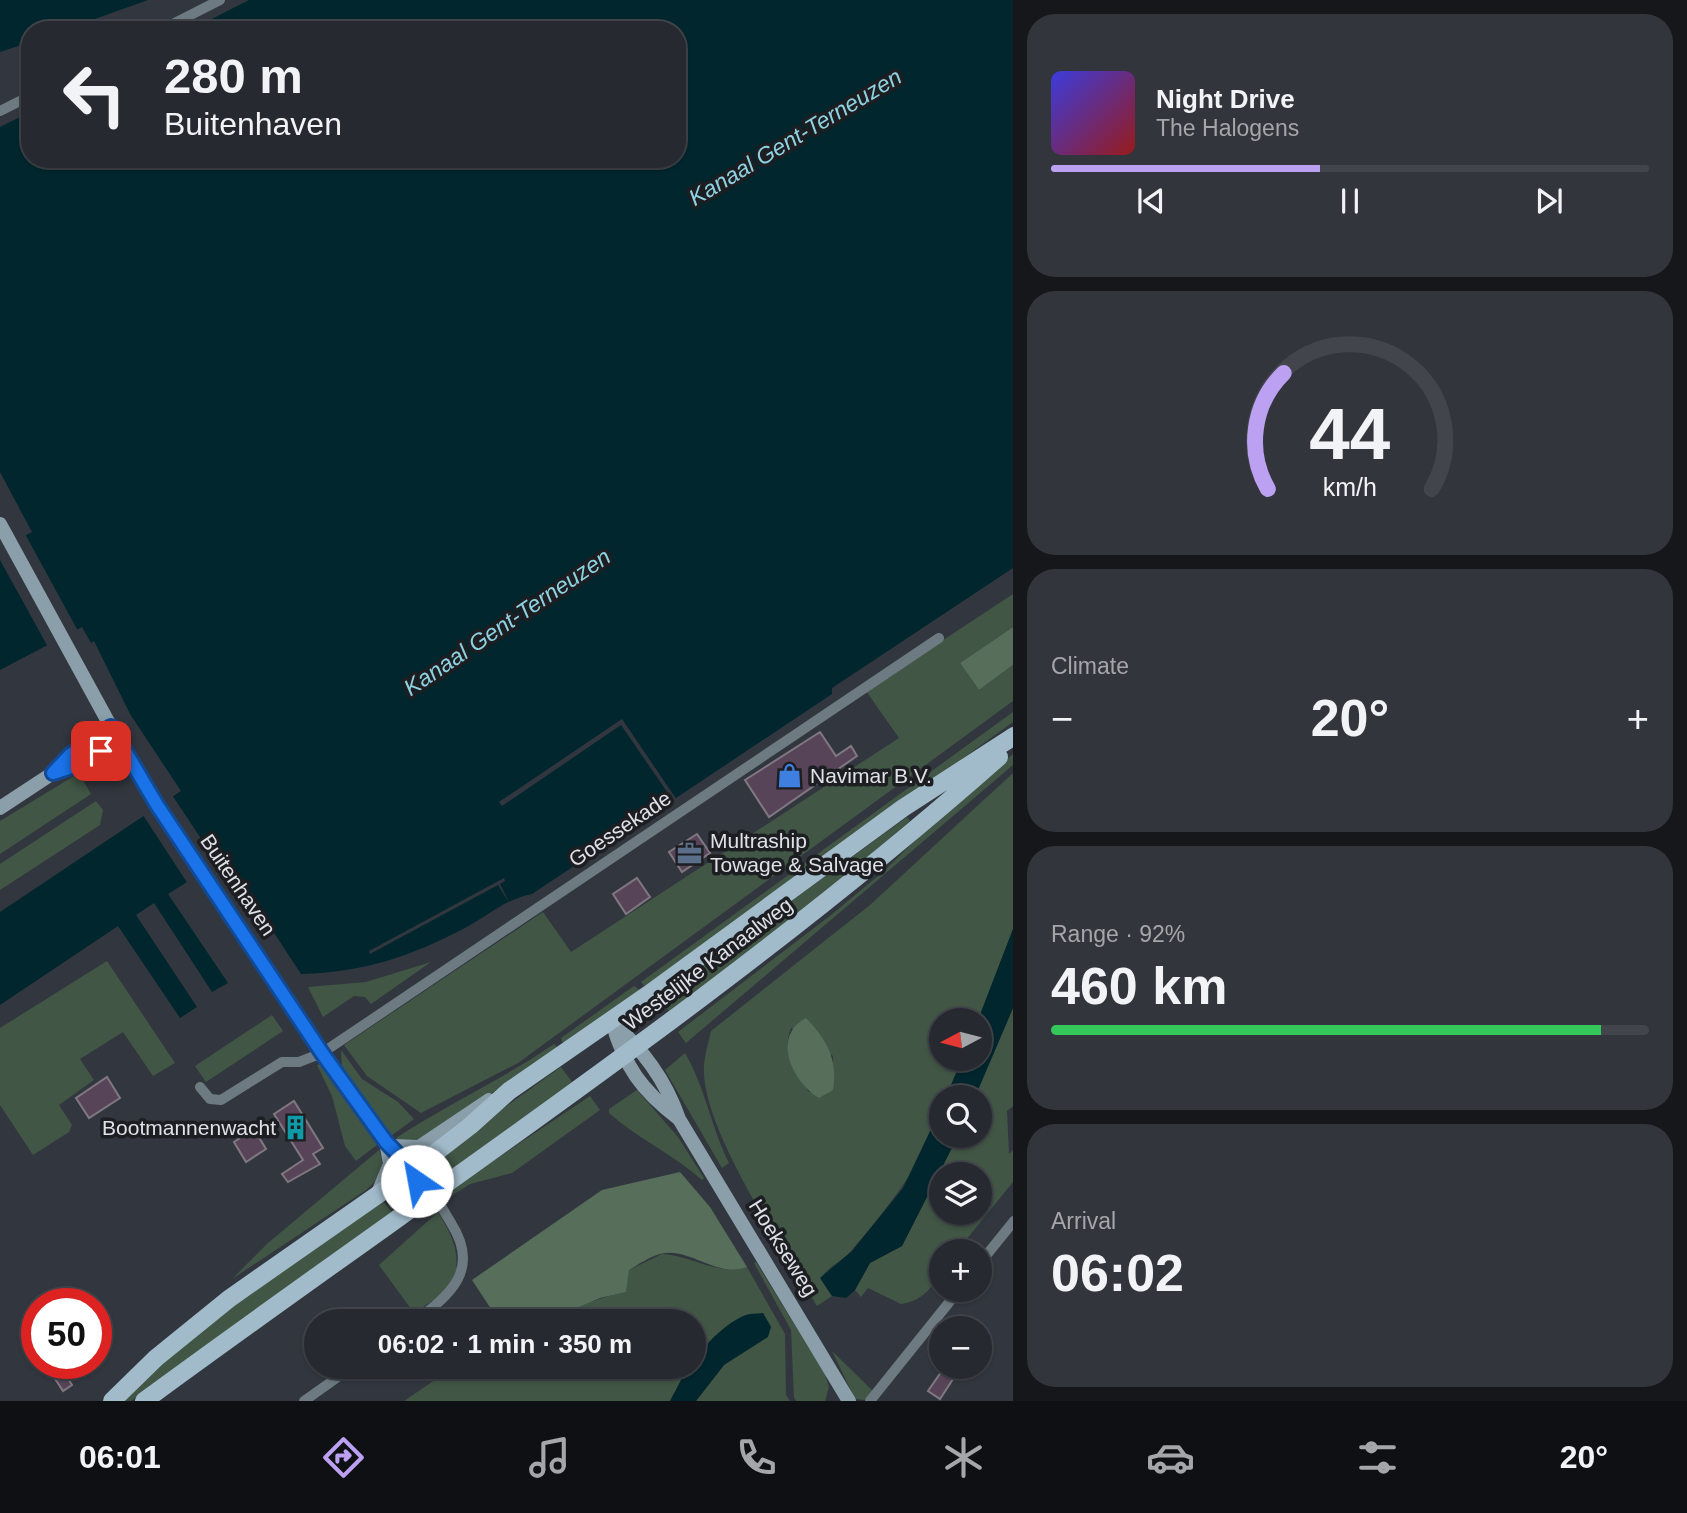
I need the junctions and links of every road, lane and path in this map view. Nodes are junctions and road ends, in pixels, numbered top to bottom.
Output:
1 (220, 0) edge
2 (179, 21) edge
3 (21, 100) edge
4 (0, 111) edge
5 (3, 530) edge
6 (939, 638) dead end
7 (111, 727) junction
8 (1013, 736) edge
9 (119, 741) junction
10 (1013, 744) edge
11 (53, 773) junction
12 (0, 808) edge
13 (612, 1021) junction
14 (639, 1046) junction
15 (322, 1053) junction
16 (622, 1057) junction
17 (200, 1087) dead end
18 (509, 1091) junction
19 (679, 1119) junction
20 (390, 1144) junction
21 (413, 1170) junction
22 (439, 1188) junction
23 (378, 1193) junction
24 (413, 1207) junction
25 (1013, 1221) edge
26 (992, 1248) edge
27 (949, 1302) edge
28 (431, 1309) edge
29 (335, 1379) edge
30 (112, 1401) edge
31 (144, 1401) edge
32 (304, 1401) edge
33 (848, 1401) edge
34 (870, 1401) edge

1 - 2 street
3 - 4 street
5 - 7 main road, Buitenhaven
6 - 15 street, Goessekade
7 - 9 main road, Buitenhaven
7 - 11 main road
8 - 13 main road, Westelijke Kanaalweg
9 - 11 main road
9 - 15 main road, Buitenhaven
10 - 14 main road, Westelijke Kanaalweg
11 - 12 main road
13 - 14 main road, Hoekseweg
13 - 16 main road, Hoekseweg
13 - 18 main road
14 - 16 main road, Westelijke Kanaalweg
14 - 19 main road, Hoekseweg
15 - 17 street
15 - 20 main road, Buitenhaven
16 - 19 main road, Hoekseweg
16 - 22 main road
18 - 20 main road
18 - 21 main road
19 - 33 main road, Hoekseweg
20 - 21 main road, Buitenhaven
20 - 23 main road
21 - 23 main road
21 - 24 main road
22 - 24 main road
22 - 28 street
23 - 30 main road
24 - 31 main road
25 - 26 street
27 - 34 street
29 - 32 street

